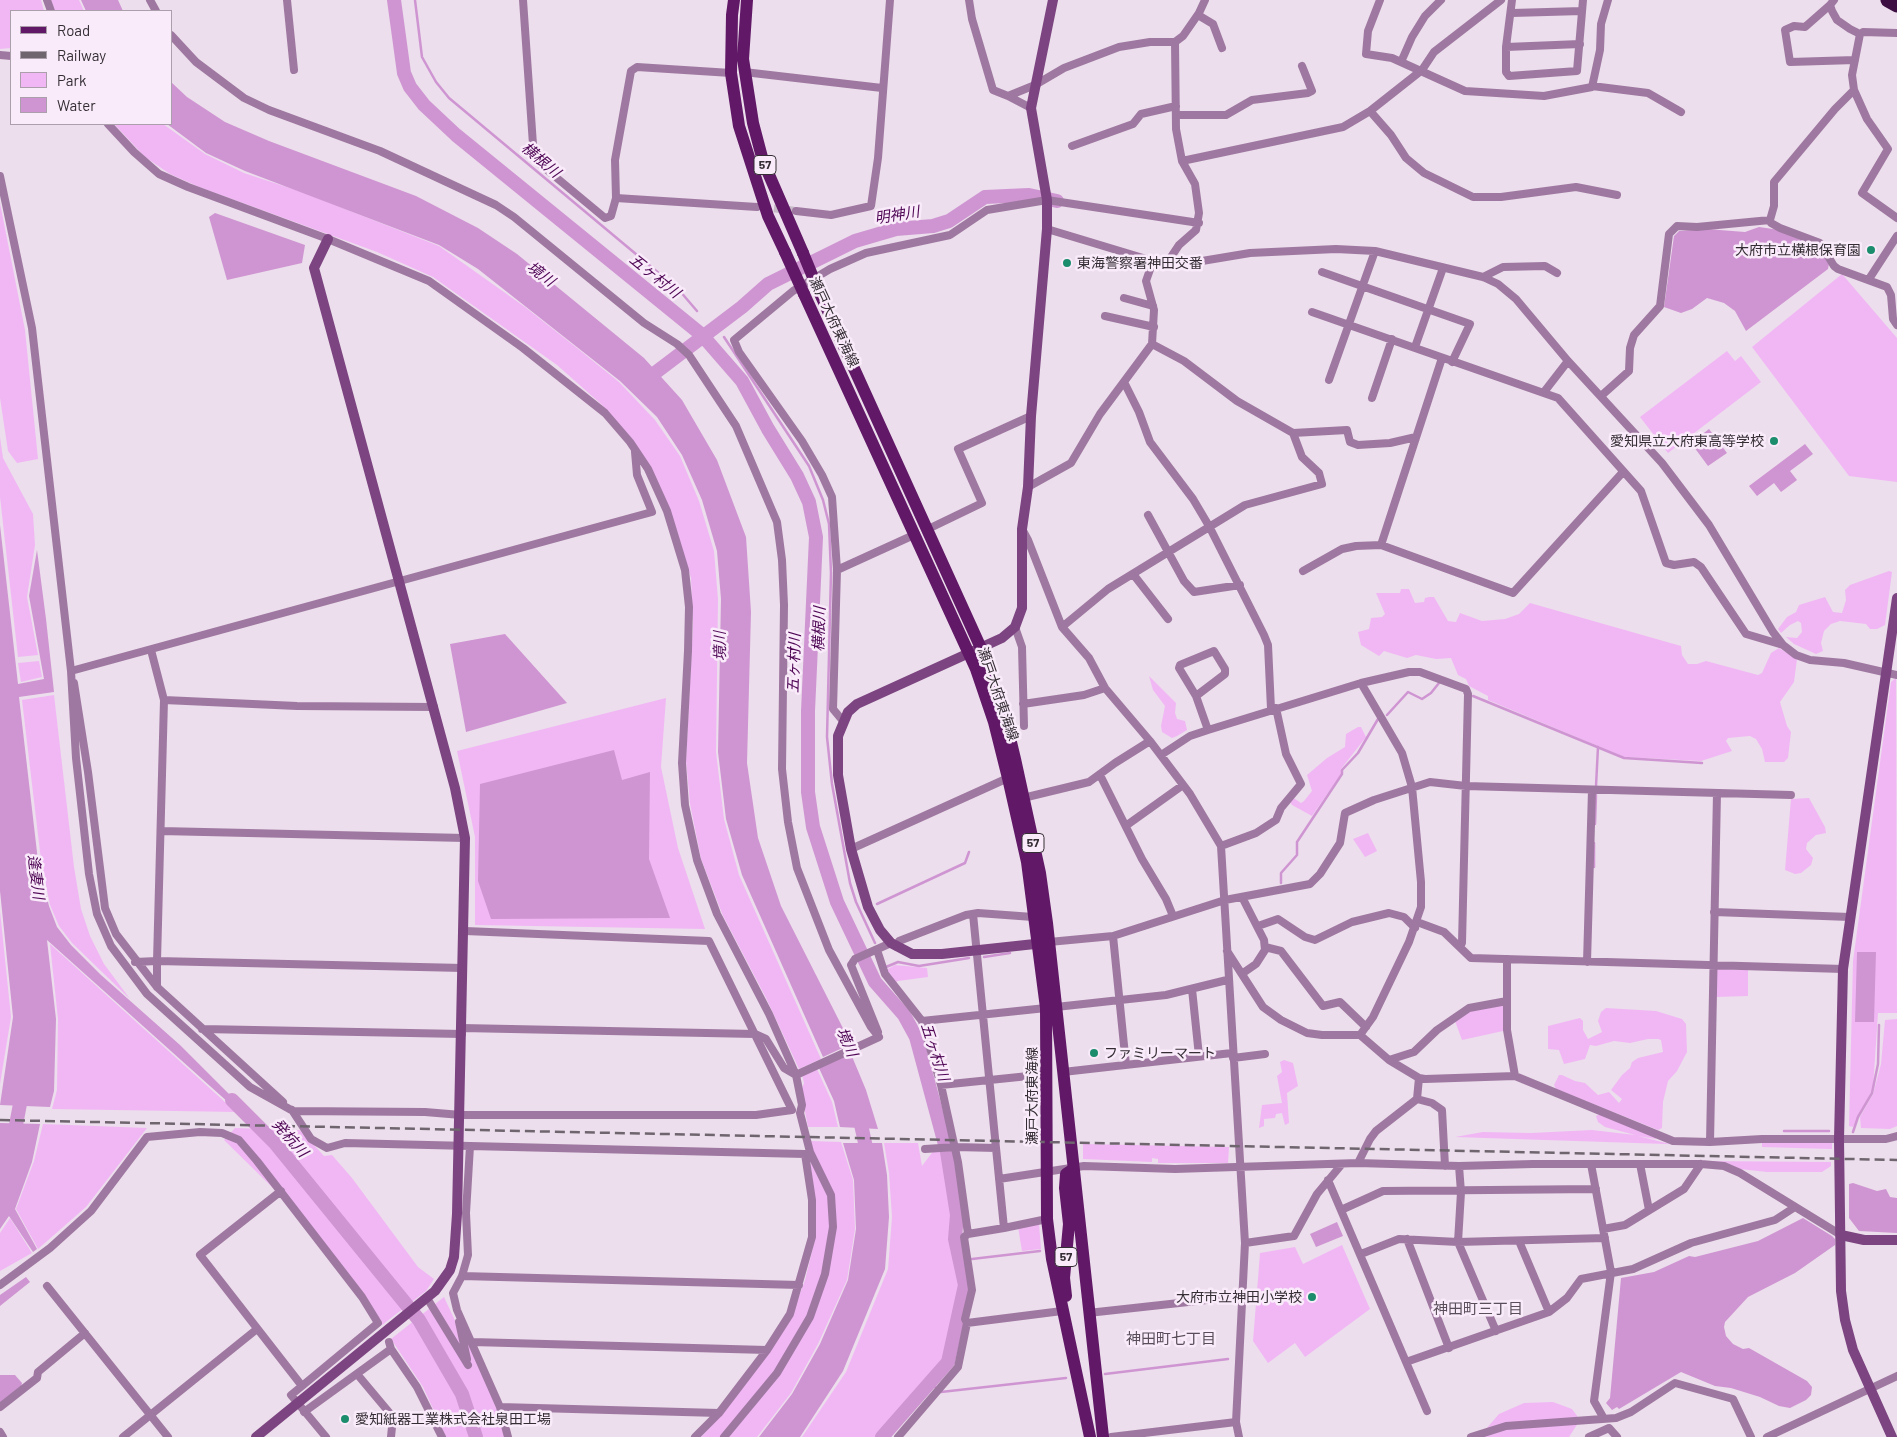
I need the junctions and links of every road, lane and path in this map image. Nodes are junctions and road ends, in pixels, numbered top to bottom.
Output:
1 (288, 0) edge
2 (523, 0) edge
3 (734, 0) edge
4 (747, 0) edge
5 (890, 0) edge
6 (969, 0) edge
7 (1053, 0) edge
8 (1205, 0) edge
9 (1380, 0) edge
10 (1441, 0) edge
11 (1486, 0) edge
12 (1501, 0) edge
13 (1512, 0) edge
14 (1583, 0) edge
15 (1608, 0) edge
16 (1888, 0) edge
17 (1832, 2) edge
18 (1897, 5) edge
19 (1491, 8) junction
20 (1582, 11) junction
21 (1512, 14) junction
22 (1198, 15) junction
23 (1897, 33) edge
24 (1860, 34) junction
25 (172, 36) edge
26 (1175, 42) junction
27 (1580, 44) junction
28 (1506, 47) junction
29 (1222, 48) dead end
30 (1855, 60) junction
31 (1401, 62) junction
32 (1302, 66) dead end
33 (294, 70) dead end
34 (1422, 70) junction
35 (744, 72) junction
36 (731, 73) junction
37 (1035, 85) junction
38 (1592, 86) junction
39 (882, 88) junction
40 (1854, 90) junction
41 (1008, 96) junction
42 (1176, 106) junction
43 (1031, 108) junction
44 (1370, 111) junction
45 (1682, 112) dead end
46 (1177, 115) junction
47 (109, 125) edge
48 (1072, 146) dead end
49 (1182, 161) junction
50 (0, 176) edge
51 (1616, 194) dead end
52 (616, 198) junction
53 (1047, 200) junction
54 (757, 207) tunnel mouth
55 (796, 211) tunnel mouth
56 (1897, 218) edge
57 (1770, 220) junction
58 (1198, 223) junction
59 (1047, 229) junction
60 (1897, 236) edge
61 (328, 239) junction
62 (1375, 251) junction
63 (1153, 261) junction
64 (1167, 263) junction
65 (1443, 268) junction
66 (1322, 272) dead end
67 (1557, 273) dead end
68 (1483, 277) junction
69 (1869, 279) junction
70 (1361, 286) junction
71 (1124, 298) dead end
72 (1154, 306) junction
73 (1429, 310) junction
74 (1312, 312) dead end
75 (1105, 316) dead end
76 (1348, 324) junction
77 (1897, 325) edge
78 (1154, 327) junction
79 (1392, 339) junction
80 (1152, 344) junction
81 (1415, 347) junction
82 (1442, 358) junction
83 (1568, 361) junction
84 (1452, 362) junction
85 (1329, 380) dead end
86 (1124, 382) junction
87 (1544, 392) junction
88 (1601, 396) junction
89 (1372, 398) dead end
90 (1031, 416) junction
91 (1293, 433) junction
92 (1416, 437) junction
93 (635, 450) junction
94 (1623, 472) junction
95 (1028, 487) junction
96 (1148, 515) dead end
97 (1209, 526) junction
98 (1022, 530) junction
99 (921, 532) junction
100 (1381, 545) junction
101 (1169, 551) junction
102 (837, 570) junction
103 (1303, 571) dead end
104 (1133, 574) junction
105 (399, 582) junction
106 (1240, 585) junction
107 (1897, 598) edge
108 (1168, 619) dead end
109 (1062, 626) junction
110 (1015, 627) junction
111 (1783, 645) junction
112 (980, 646) junction
113 (151, 650) junction
114 (968, 652) junction
115 (71, 671) junction
116 (1892, 674) edge
117 (1361, 683) junction
118 (1105, 688) junction
119 (1196, 696) junction
120 (164, 700) junction
121 (1022, 704) junction
122 (434, 707) junction
123 (1274, 709) junction
124 (843, 721) junction
125 (1024, 726) dead end
126 (1208, 730) junction
127 (1150, 741) junction
128 (1160, 755) junction
129 (1100, 775) junction
130 (1008, 778) junction
131 (1183, 785) junction
132 (1466, 786) junction
133 (1412, 787) junction
134 (1592, 790) junction
135 (1717, 793) junction
136 (1791, 795) dead end
137 (1024, 798) junction
138 (1126, 825) junction
139 (161, 832) junction
140 (465, 838) junction
141 (1220, 846) junction
142 (851, 849) junction
143 (1242, 897) junction
144 (1225, 900) junction
145 (1714, 912) junction
146 (973, 914) junction
147 (1173, 916) junction
148 (1034, 917) junction
149 (1850, 917) junction
150 (1416, 925) junction
151 (1258, 926) junction
152 (465, 932) junction
153 (1113, 936) junction
154 (1043, 943) junction
155 (894, 945) junction
156 (1460, 946) junction
157 (1265, 947) junction
158 (1226, 950) junction
159 (875, 951) junction
160 (977, 951) junction
161 (1507, 959) junction
162 (157, 961) junction
163 (135, 962) junction
164 (1587, 962) junction
165 (1713, 965) junction
166 (463, 968) junction
167 (1843, 969) junction
168 (1243, 973) junction
169 (1227, 980) junction
170 (157, 987) junction
171 (1192, 989) junction
172 (1120, 1000) junction
173 (1507, 1001) junction
174 (1051, 1007) junction
175 (982, 1015) junction
176 (922, 1021) junction
177 (1366, 1027) junction
178 (202, 1030) junction
179 (462, 1031) junction
180 (755, 1034) junction
181 (1360, 1035) junction
182 (879, 1037) junction
183 (1266, 1054) dead end
184 (1232, 1055) junction
185 (1199, 1056) junction
186 (1389, 1060) junction
187 (1126, 1065) junction
188 (1063, 1072) junction
189 (1048, 1074) junction
190 (796, 1075) junction
191 (1514, 1076) junction
192 (1419, 1078) junction
193 (990, 1080) junction
194 (941, 1085) junction
195 (1416, 1099) junction
196 (293, 1111) junction
197 (796, 1112) junction
198 (461, 1115) junction
199 (1897, 1136) edge
200 (1839, 1139) junction
201 (1710, 1142) junction
202 (465, 1145) junction
203 (955, 1147) junction
204 (996, 1148) junction
205 (925, 1149) dead end
206 (808, 1154) junction
207 (1358, 1163) junction
208 (1342, 1164) junction
209 (1591, 1164) junction
210 (1640, 1164) junction
211 (1701, 1164) junction
212 (1445, 1166) junction
213 (1459, 1166) junction
214 (1072, 1169) junction
215 (1239, 1169) junction
216 (1047, 1172) junction
217 (999, 1179) junction
218 (1328, 1180) junction
219 (1596, 1189) junction
220 (281, 1191) junction
221 (1461, 1192) junction
222 (1795, 1207) junction
223 (1342, 1210) junction
224 (1649, 1210) junction
225 (1047, 1219) junction
226 (1004, 1228) junction
227 (1603, 1229) junction
228 (968, 1234) junction
229 (1841, 1235) junction
230 (1605, 1238) junction
231 (1407, 1239) junction
232 (1897, 1240) edge
233 (1519, 1241) junction
234 (1458, 1242) junction
235 (1245, 1243) junction
236 (1361, 1254) junction
237 (1611, 1272) junction
238 (462, 1276) junction
239 (799, 1284) junction
240 (0, 1285) edge
241 (47, 1286) dead end
242 (1244, 1296) junction
243 (425, 1299) junction
244 (457, 1310) junction
245 (1062, 1311) junction
246 (1549, 1312) junction
247 (1088, 1313) junction
248 (967, 1323) junction
249 (257, 1329) junction
250 (1496, 1331) junction
251 (85, 1333) junction
252 (472, 1342) junction
253 (1071, 1348) junction
254 (1448, 1348) junction
255 (767, 1350) junction
256 (1406, 1362) junction
257 (357, 1374) junction
258 (1897, 1376) edge
259 (302, 1386) junction
260 (1871, 1389) junction
261 (298, 1403) junction
262 (0, 1407) edge
263 (500, 1408) junction
264 (1428, 1411) dead end
265 (304, 1412) junction
266 (720, 1412) junction
267 (151, 1415) junction
268 (1603, 1417) junction
269 (1236, 1422) junction
270 (0, 1432) edge
271 (4, 1437) edge
272 (123, 1437) edge
273 (168, 1437) edge
274 (256, 1437) edge
275 (326, 1437) edge
276 (391, 1437) edge
277 (442, 1437) edge
278 (508, 1437) edge
279 (695, 1437) edge
280 (724, 1437) edge
281 (898, 1437) edge
282 (1090, 1437) edge
283 (1103, 1437) edge
284 (1111, 1437) edge
285 (1239, 1437) edge
286 (1471, 1437) edge
287 (1589, 1437) edge
288 (1617, 1437) edge
289 (1751, 1437) edge
290 (1767, 1437) edge
291 (1892, 1437) edge

1 - 33 street
2 - 52 street
3 - 36 main road, 瀬戸大府東海線 / 57
4 - 35 main road, 瀬戸大府東海線 / 57
5 - 39 street
6 - 41 street
7 - 37 street
8 - 22 street
9 - 31 street
10 - 31 street
11 - 19 street
12 - 19 street
13 - 21 street
14 - 20 street
15 - 38 street
16 - 18 highway
17 - 24 street
17 - 30 street
19 - 34 street
20 - 21 street
20 - 27 street
21 - 28 street
22 - 26 street
22 - 29 street
23 - 24 street
24 - 30 street
25 - 182 street
26 - 37 street
26 - 42 street
27 - 28 street
27 - 28 street
30 - 40 street
31 - 34 street
32 - 46 street
34 - 38 street
34 - 44 street
35 - 39 street
35 - 99 main road, 瀬戸大府東海線 / 57, bridge
36 - 52 street
36 - 99 main road, 瀬戸大府東海線 / 57, bridge
37 - 41 street
37 - 43 street
38 - 45 street
39 - 55 street
40 - 56 street
40 - 57 street
41 - 43 street
42 - 46 street
42 - 48 street
43 - 53 street
44 - 49 street
44 - 51 street
46 - 49 street
47 - 61 street
49 - 58 street
50 - 115 street
52 - 54 street
53 - 58 street
53 - 59 street
53 - 102 street
57 - 69 street
57 - 88 street
58 - 64 street
59 - 63 street
59 - 90 street
60 - 69 street
61 - 93 street
61 - 105 street
62 - 64 street
62 - 65 street
62 - 70 street
63 - 64 street
63 - 72 street
65 - 68 street
65 - 73 street
66 - 70 street
67 - 68 street
68 - 83 street
69 - 77 street
70 - 73 street
70 - 76 street
71 - 72 street
72 - 78 street
73 - 81 street
73 - 84 street
74 - 76 street
75 - 78 street
76 - 79 street
76 - 85 street
78 - 80 street
79 - 81 street
79 - 89 street
80 - 86 street
80 - 91 street
81 - 82 street
82 - 84 street
82 - 92 street
83 - 87 street
83 - 88 street
84 - 87 street
86 - 95 street
86 - 97 street
87 - 94 street
88 - 111 street
90 - 95 street
90 - 99 street
91 - 92 street
91 - 97 street
92 - 100 street
93 - 105 street
93 - 190 street
94 - 100 street
94 - 111 street
95 - 98 street
96 - 101 street
97 - 101 street
97 - 106 street
98 - 109 street
98 - 110 street
99 - 102 street
99 - 112 main road, 瀬戸大府東海線 / 57
99 - 114 main road, 瀬戸大府東海線 / 57
100 - 103 street
101 - 104 street
101 - 106 street
102 - 124 street
104 - 108 street
104 - 109 street
105 - 113 street
105 - 122 street
106 - 123 street
107 - 116 street
109 - 118 street
110 - 112 street
110 - 121 street
111 - 116 street
112 - 114 street
112 - 137 main road, 瀬戸大府東海線 / 57
113 - 115 street
113 - 120 street
114 - 124 street
114 - 130 main road, 瀬戸大府東海線 / 57
115 - 163 street
115 - 196 street
116 - 149 street
117 - 123 street
117 - 132 street
117 - 133 street
118 - 121 street
118 - 127 street
119 - 119 street
119 - 126 street
120 - 122 street
120 - 139 street
121 - 125 street
122 - 140 street
123 - 126 street
123 - 141 street
124 - 142 street
126 - 128 street
127 - 128 street
127 - 129 street
128 - 131 street
129 - 137 street
129 - 138 street
130 - 142 street
130 - 148 main road, 瀬戸大府東海線 / 57
131 - 138 street
131 - 141 street
132 - 133 street
132 - 134 street
132 - 156 street
133 - 143 street
133 - 150 street
134 - 135 street
134 - 164 street
135 - 136 street
135 - 145 street
137 - 154 main road, 瀬戸大府東海線 / 57
138 - 147 street
139 - 140 street
139 - 162 street
140 - 152 street
141 - 144 street
142 - 155 street
143 - 144 street
143 - 151 street
144 - 147 street
144 - 158 street
145 - 149 street
145 - 165 street
146 - 148 street
146 - 155 street
146 - 160 street
147 - 153 street
148 - 154 main road, 瀬戸大府東海線 / 57
149 - 167 street
150 - 151 street
150 - 156 street
150 - 177 street
151 - 157 street
152 - 166 street
152 - 180 street
153 - 154 street
153 - 172 street
154 - 160 street
154 - 174 main road, 瀬戸大府東海線 / 57
155 - 159 street
155 - 160 street
156 - 161 street
157 - 168 street
157 - 177 street
158 - 168 street
158 - 169 street
159 - 176 street
159 - 182 street
160 - 175 street
161 - 164 street
161 - 173 street
162 - 163 street
162 - 166 street
162 - 170 street
163 - 170 street
164 - 165 street
165 - 167 street
165 - 201 street
166 - 179 street
167 - 200 street
168 - 181 street
169 - 171 street
169 - 184 street
170 - 178 street
171 - 172 street
171 - 185 street
172 - 174 street
172 - 187 street
173 - 186 street
173 - 191 street
174 - 175 street
174 - 188 main road, 瀬戸大府東海線 / 57
174 - 189 main road, 瀬戸大府東海線 / 57
175 - 176 street
175 - 193 street
176 - 194 street
177 - 181 street
178 - 179 street
178 - 196 street
179 - 180 street
179 - 198 street
180 - 190 street
180 - 197 street
181 - 186 street
182 - 190 street
183 - 184 street
184 - 185 street
184 - 215 street
185 - 187 street
186 - 192 street
187 - 188 street
188 - 214 main road, 瀬戸大府東海線 / 57
189 - 193 street
189 - 216 main road, 瀬戸大府東海線 / 57
190 - 197 street
191 - 192 street
191 - 201 street
192 - 195 street
193 - 194 street
193 - 204 street
194 - 203 street
195 - 207 street
195 - 212 street
196 - 198 street
196 - 202 street
197 - 198 street
197 - 206 street
198 - 202 street
199 - 200 street
200 - 201 street
200 - 229 street
202 - 206 street
202 - 238 street
202 - 243 street
203 - 204 street
203 - 205 street
203 - 228 street
204 - 217 street
206 - 239 street
206 - 280 street
207 - 208 street
207 - 212 street
208 - 215 street
208 - 218 street
209 - 210 street
209 - 213 street
209 - 219 street
210 - 211 street
210 - 224 street
211 - 222 street
211 - 224 street
212 - 213 street
213 - 221 street
214 - 215 street
214 - 216 street
214 - 247 main road, 瀬戸大府東海線 / 57
214 - 253 main road, 57
215 - 235 street
216 - 217 street
216 - 225 main road, 瀬戸大府東海線 / 57
217 - 226 street
218 - 223 street
218 - 235 street
219 - 221 street
219 - 227 street
220 - 240 street
220 - 249 street
220 - 259 street
221 - 223 street
221 - 234 street
222 - 229 street
222 - 237 street
223 - 236 street
224 - 227 street
225 - 226 street
225 - 245 main road, 瀬戸大府東海線 / 57
226 - 228 street
227 - 230 street
228 - 248 street
229 - 232 street
229 - 260 street
230 - 233 street
230 - 237 street
231 - 234 street
231 - 236 street
231 - 254 street
233 - 234 street
233 - 246 street
234 - 250 street
235 - 242 street
236 - 256 street
237 - 246 street
237 - 268 street
238 - 239 street
238 - 244 street
239 - 255 street
241 - 251 street
242 - 247 street
242 - 269 street
243 - 244 street
243 - 261 street
244 - 252 street
245 - 248 street
245 - 253 main road, 瀬戸大府東海線 / 57
246 - 250 street
247 - 283 main road, 瀬戸大府東海線 / 57
248 - 281 street
249 - 259 street
249 - 267 street
250 - 254 street
251 - 262 street
251 - 267 street
252 - 255 street
252 - 263 street
253 - 282 main road, 瀬戸大府東海線 / 57
254 - 256 street
255 - 266 street
256 - 264 street
257 - 265 street
257 - 276 street
257 - 277 street
258 - 260 street
259 - 261 street
260 - 290 street
260 - 291 street
261 - 265 street
261 - 274 street
263 - 266 street
263 - 278 street
265 - 275 street
266 - 279 street
267 - 272 street
267 - 273 street
268 - 286 street
268 - 289 street
269 - 284 street
269 - 285 street
270 - 271 street
287 - 288 street

